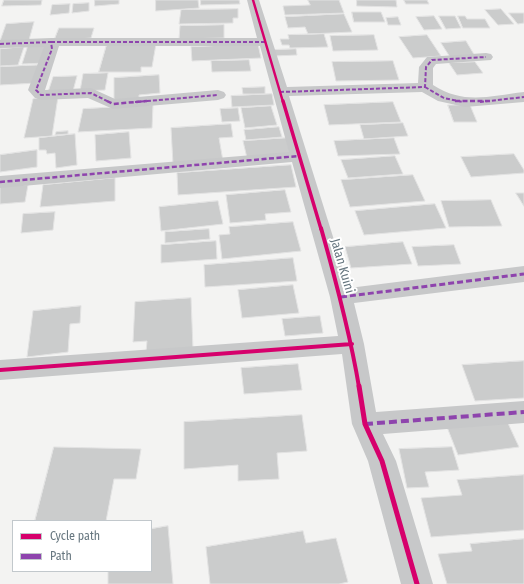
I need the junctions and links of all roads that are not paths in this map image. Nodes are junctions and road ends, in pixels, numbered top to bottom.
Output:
1 (253, 0) edge
2 (51, 42) junction
3 (265, 42) junction
4 (0, 44) edge
5 (486, 57) dead end
6 (425, 87) junction
7 (280, 92) junction
8 (218, 95) dead end
9 (524, 97) edge
10 (299, 156) junction
11 (0, 182) edge
12 (524, 274) edge
13 (341, 297) junction
14 (352, 344) junction
15 (0, 370) edge
16 (524, 412) edge
17 (364, 424) junction
18 (417, 584) edge

1 - 3 street, Jalan Kuini
2 - 3 street
2 - 4 street
2 - 8 street
3 - 7 street, Jalan Kuini
5 - 6 street
6 - 7 street
6 - 9 street
7 - 10 street, Jalan Kuini
10 - 11 street
10 - 13 street, Jalan Kuini
12 - 13 street
13 - 14 street, Jalan Kuini
14 - 15 street
14 - 17 street, Jalan Kuini
16 - 17 street
17 - 18 street, Jalan Kuini

